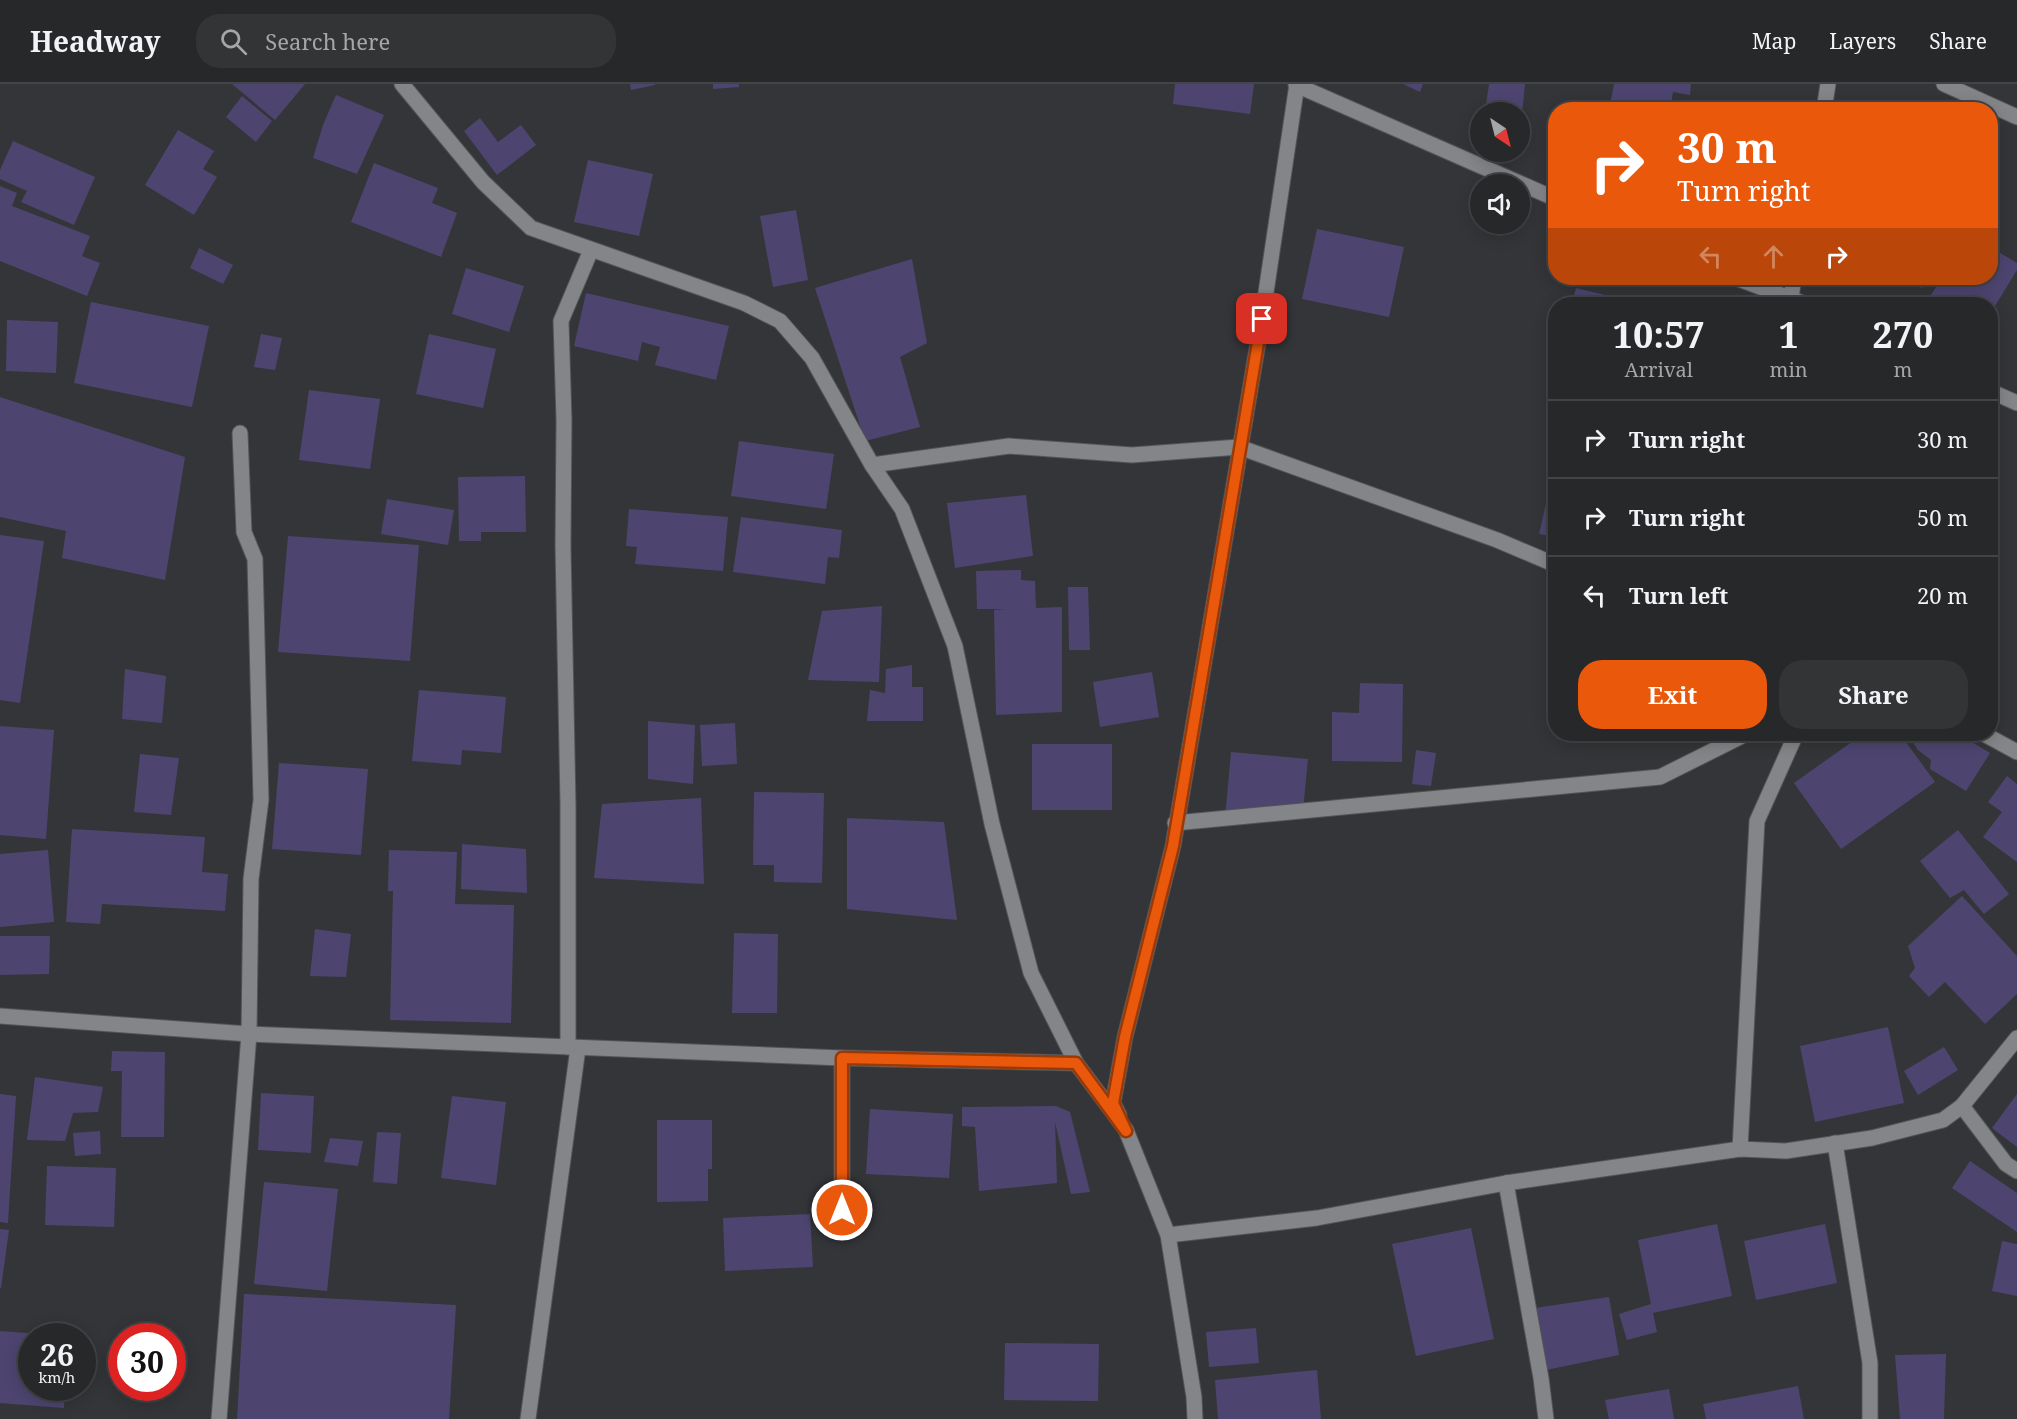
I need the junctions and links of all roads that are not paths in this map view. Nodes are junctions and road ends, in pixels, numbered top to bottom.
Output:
1 (402, 84) edge
2 (1828, 84) edge
3 (1944, 84) edge
4 (1297, 85) edge
5 (1825, 102) edge
6 (1984, 102) edge
7 (1998, 108) edge
8 (2017, 117) edge
9 (1548, 195) edge
10 (591, 250) junction
11 (1753, 285) edge
12 (1781, 297) edge
13 (1998, 395) edge
14 (2017, 403) edge
15 (240, 433) dead end
16 (1239, 447) junction
17 (872, 465) junction
18 (1548, 562) edge
19 (1732, 741) edge
20 (1793, 741) edge
21 (1997, 741) edge
22 (2017, 752) edge
23 (1176, 823) junction
24 (0, 1016) edge
25 (249, 1034) junction
26 (2017, 1038) edge
27 (573, 1047) junction
28 (842, 1058) junction
29 (1076, 1063) junction
30 (1962, 1106) junction
31 (1126, 1131) junction
32 (1835, 1143) junction
33 (1740, 1149) junction
34 (2017, 1171) edge
35 (1506, 1183) junction
36 (842, 1231) dead end
37 (1168, 1234) junction
38 (219, 1419) edge
39 (528, 1419) edge
40 (1195, 1419) edge
41 (1546, 1419) edge
42 (1870, 1419) edge

1 - 10 street
2 - 5 street
3 - 6 street
4 - 9 street
4 - 16 street
7 - 8 street
10 - 17 street
10 - 27 street
11 - 12 street
13 - 14 street
15 - 25 street
16 - 17 street
16 - 18 street
16 - 23 street
17 - 29 street
19 - 23 street
20 - 33 street
21 - 22 street
23 - 31 street
24 - 25 street
25 - 27 street
25 - 38 street
26 - 30 street
27 - 28 street
27 - 39 street
28 - 29 street
28 - 36 street
29 - 31 street
30 - 32 street
30 - 34 street
31 - 37 street
32 - 33 street
32 - 42 street
33 - 35 street
35 - 37 street
35 - 41 street
37 - 40 street

